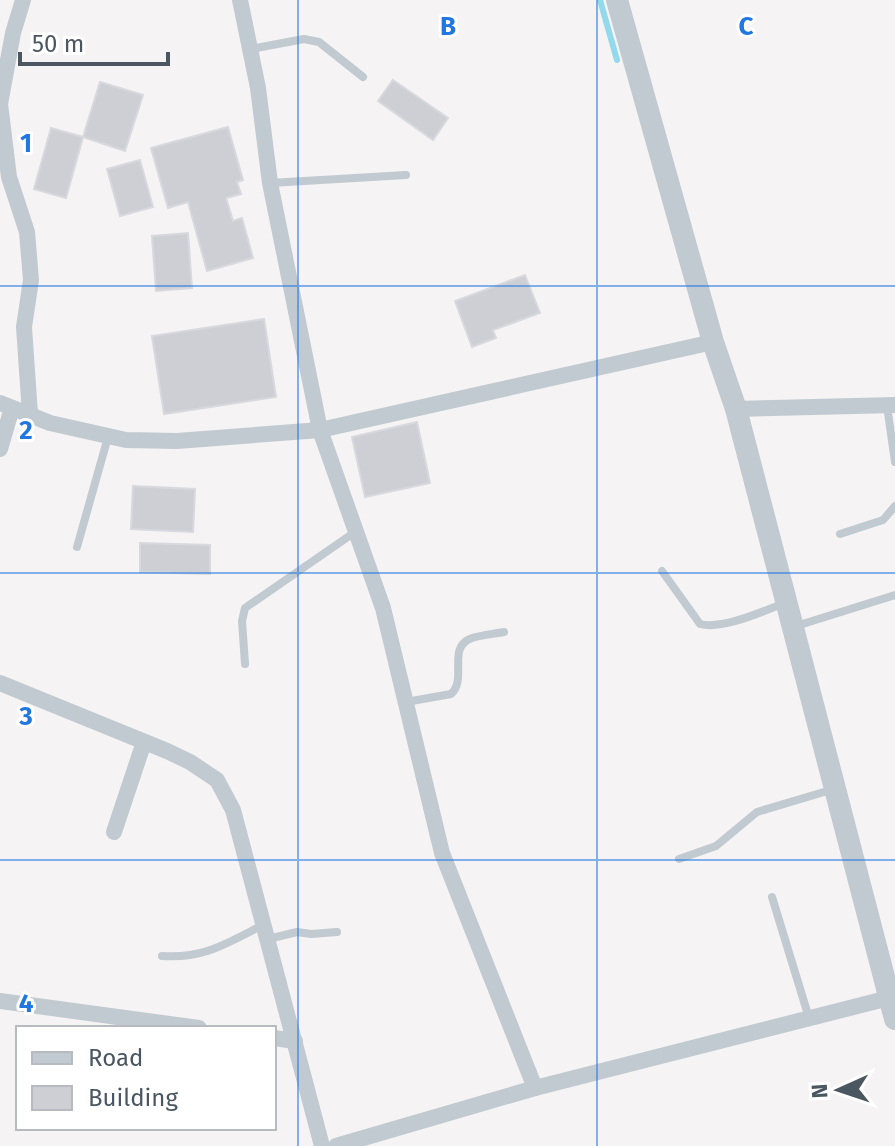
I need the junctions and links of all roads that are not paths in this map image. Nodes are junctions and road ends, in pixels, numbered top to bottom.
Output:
1 (23, 0) edge
2 (240, 0) edge
3 (617, 0) edge
4 (250, 49) junction
5 (363, 77) dead end
6 (406, 175) dead end
7 (270, 183) junction
8 (713, 342) junction
9 (891, 405) edge
10 (6, 406) edge
11 (736, 409) junction
12 (30, 414) junction
13 (320, 430) junction
14 (108, 437) junction
15 (0, 449) edge
16 (895, 462) edge
17 (895, 506) edge
18 (356, 532) junction
19 (840, 534) dead end
20 (77, 547) dead end
21 (662, 571) dead end
22 (895, 595) edge
23 (786, 603) junction
24 (792, 627) junction
25 (504, 632) dead end
26 (245, 664) dead end
27 (0, 683) edge
28 (406, 702) junction
29 (144, 742) junction
30 (834, 788) junction
31 (114, 832) dead end
32 (679, 859) dead end
33 (772, 897) dead end
34 (265, 932) junction
35 (337, 932) dead end
36 (162, 956) dead end
37 (889, 970) edge
38 (0, 1001) edge
39 (892, 1008) edge
40 (809, 1018) junction
41 (184, 1026) edge
42 (276, 1038) edge
43 (295, 1041) junction
44 (535, 1088) junction
45 (322, 1146) edge
46 (336, 1146) edge

1 - 12 street
2 - 4 street
3 - 8 street
4 - 5 lane
4 - 7 street
6 - 7 lane
7 - 13 street
8 - 11 street
8 - 13 street
9 - 11 street
9 - 16 lane
10 - 12 street
10 - 15 street
11 - 23 street
12 - 14 street
13 - 14 street
13 - 18 street
14 - 20 lane
17 - 19 lane
18 - 26 lane
18 - 28 street
21 - 23 lane
22 - 24 lane
23 - 24 street
24 - 30 street
25 - 28 lane
27 - 29 street
28 - 44 street
29 - 31 street
29 - 34 street
30 - 32 lane
30 - 37 street
33 - 40 lane
34 - 35 lane
34 - 36 lane
34 - 43 street
37 - 39 street
38 - 41 street
39 - 40 street
40 - 44 street
42 - 43 street
43 - 45 street
44 - 46 street

